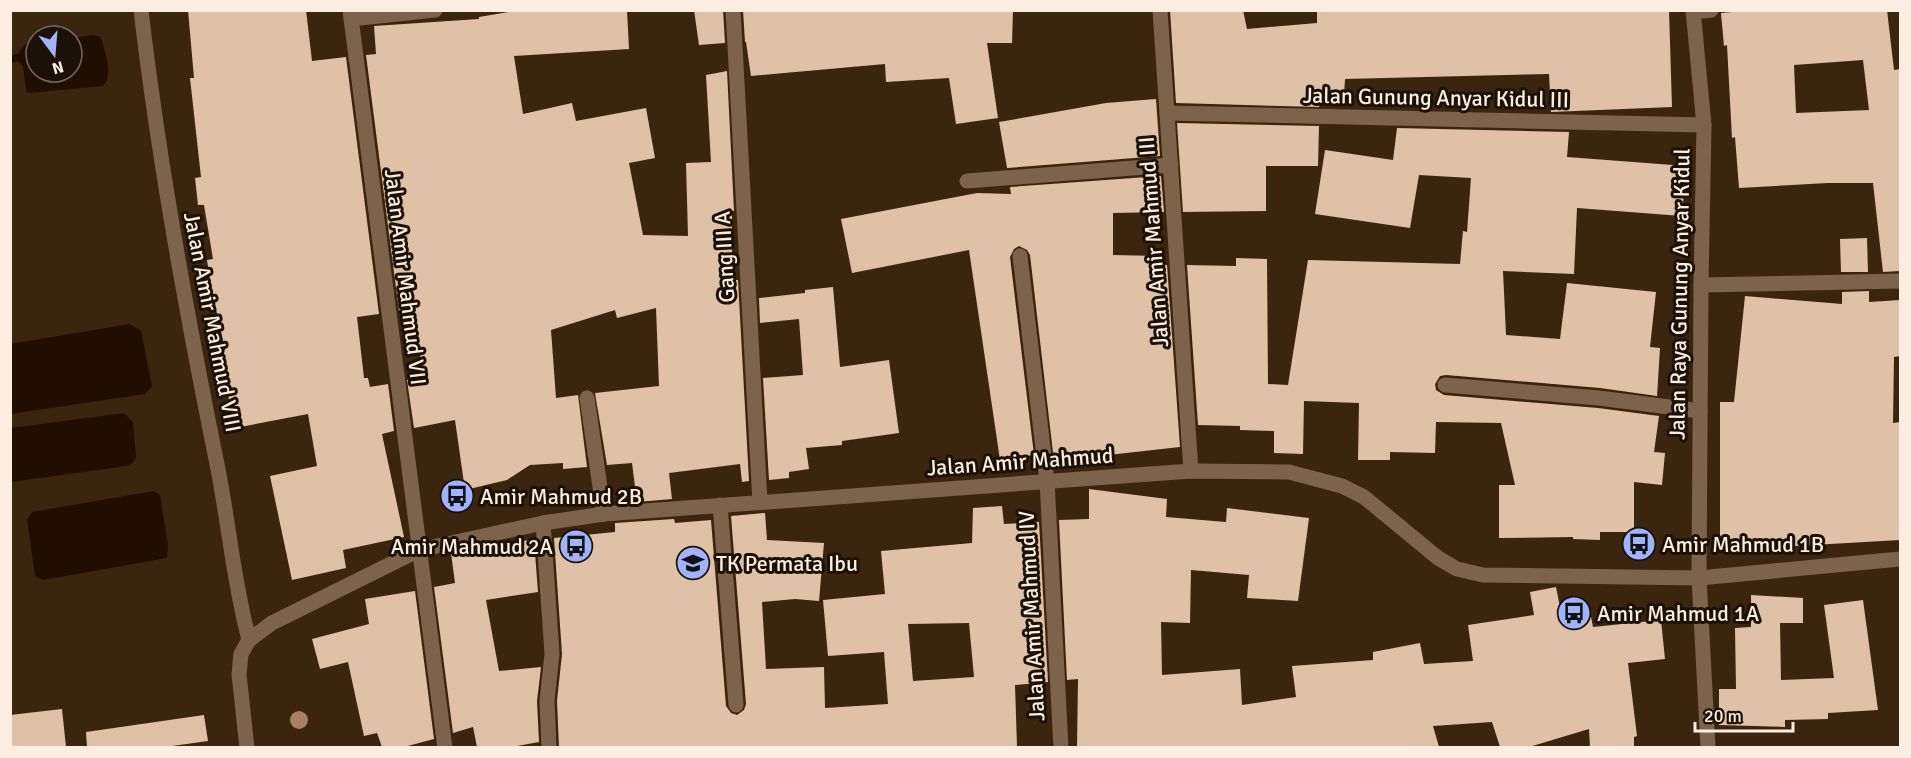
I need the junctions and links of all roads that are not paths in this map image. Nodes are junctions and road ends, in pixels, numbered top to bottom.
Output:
1 (141, 10) edge
2 (435, 10) edge
3 (733, 10) edge
4 (1160, 10) edge
5 (1711, 10) edge
6 (1693, 11) edge
7 (350, 15) edge
8 (1167, 113) junction
9 (1704, 125) junction
10 (1171, 165) junction
11 (967, 181) dead end
12 (1020, 256) dead end
13 (1900, 281) edge
14 (1701, 285) junction
15 (1445, 385) dead end
16 (587, 398) dead end
17 (1700, 411) junction
18 (1191, 471) junction
19 (1047, 481) junction
20 (760, 502) junction
21 (720, 505) junction
22 (604, 514) junction
23 (543, 523) junction
24 (419, 550) junction
25 (1900, 559) edge
26 (1699, 578) junction
27 (249, 640) junction
28 (736, 705) dead end
29 (247, 747) edge
30 (445, 747) edge
31 (549, 747) edge
32 (1061, 747) edge
33 (1708, 747) edge

1 - 27 street, Jalan Amir Mahmud VIII
2 - 7 street
3 - 20 street, Gang III A
4 - 8 street, Jalan Amir Mahmud III
5 - 6 street
6 - 9 street, Jalan Raya Gunung Anyar Kidul
7 - 24 street, Jalan Amir Mahmud VII
8 - 9 street, Jalan Gunung Anyar Kidul III
8 - 10 street, Jalan Amir Mahmud III
9 - 14 street, Jalan Raya Gunung Anyar Kidul
10 - 11 street
10 - 18 street, Jalan Amir Mahmud III
12 - 19 street, Jalan Amir Mahmud IV
13 - 14 street
14 - 17 street, Jalan Raya Gunung Anyar Kidul
15 - 17 street
16 - 22 street
17 - 26 street, Jalan Raya Gunung Anyar Kidul
18 - 19 street, Jalan Amir Mahmud
18 - 26 street, Jalan Amir Mahmud
19 - 20 street, Jalan Amir Mahmud
19 - 32 street, Jalan Amir Mahmud IV
20 - 21 street, Jalan Amir Mahmud
21 - 22 street, Jalan Amir Mahmud
21 - 28 street
22 - 23 street, Jalan Amir Mahmud
23 - 24 street, Jalan Amir Mahmud
23 - 31 street
24 - 27 street, Jalan Amir Mahmud
24 - 30 street, Jalan Amir Mahmud VII
25 - 26 street, Jalan Amir Mahmud
26 - 33 street, Jalan Raya Gunung Anyar Kidul
27 - 29 street

